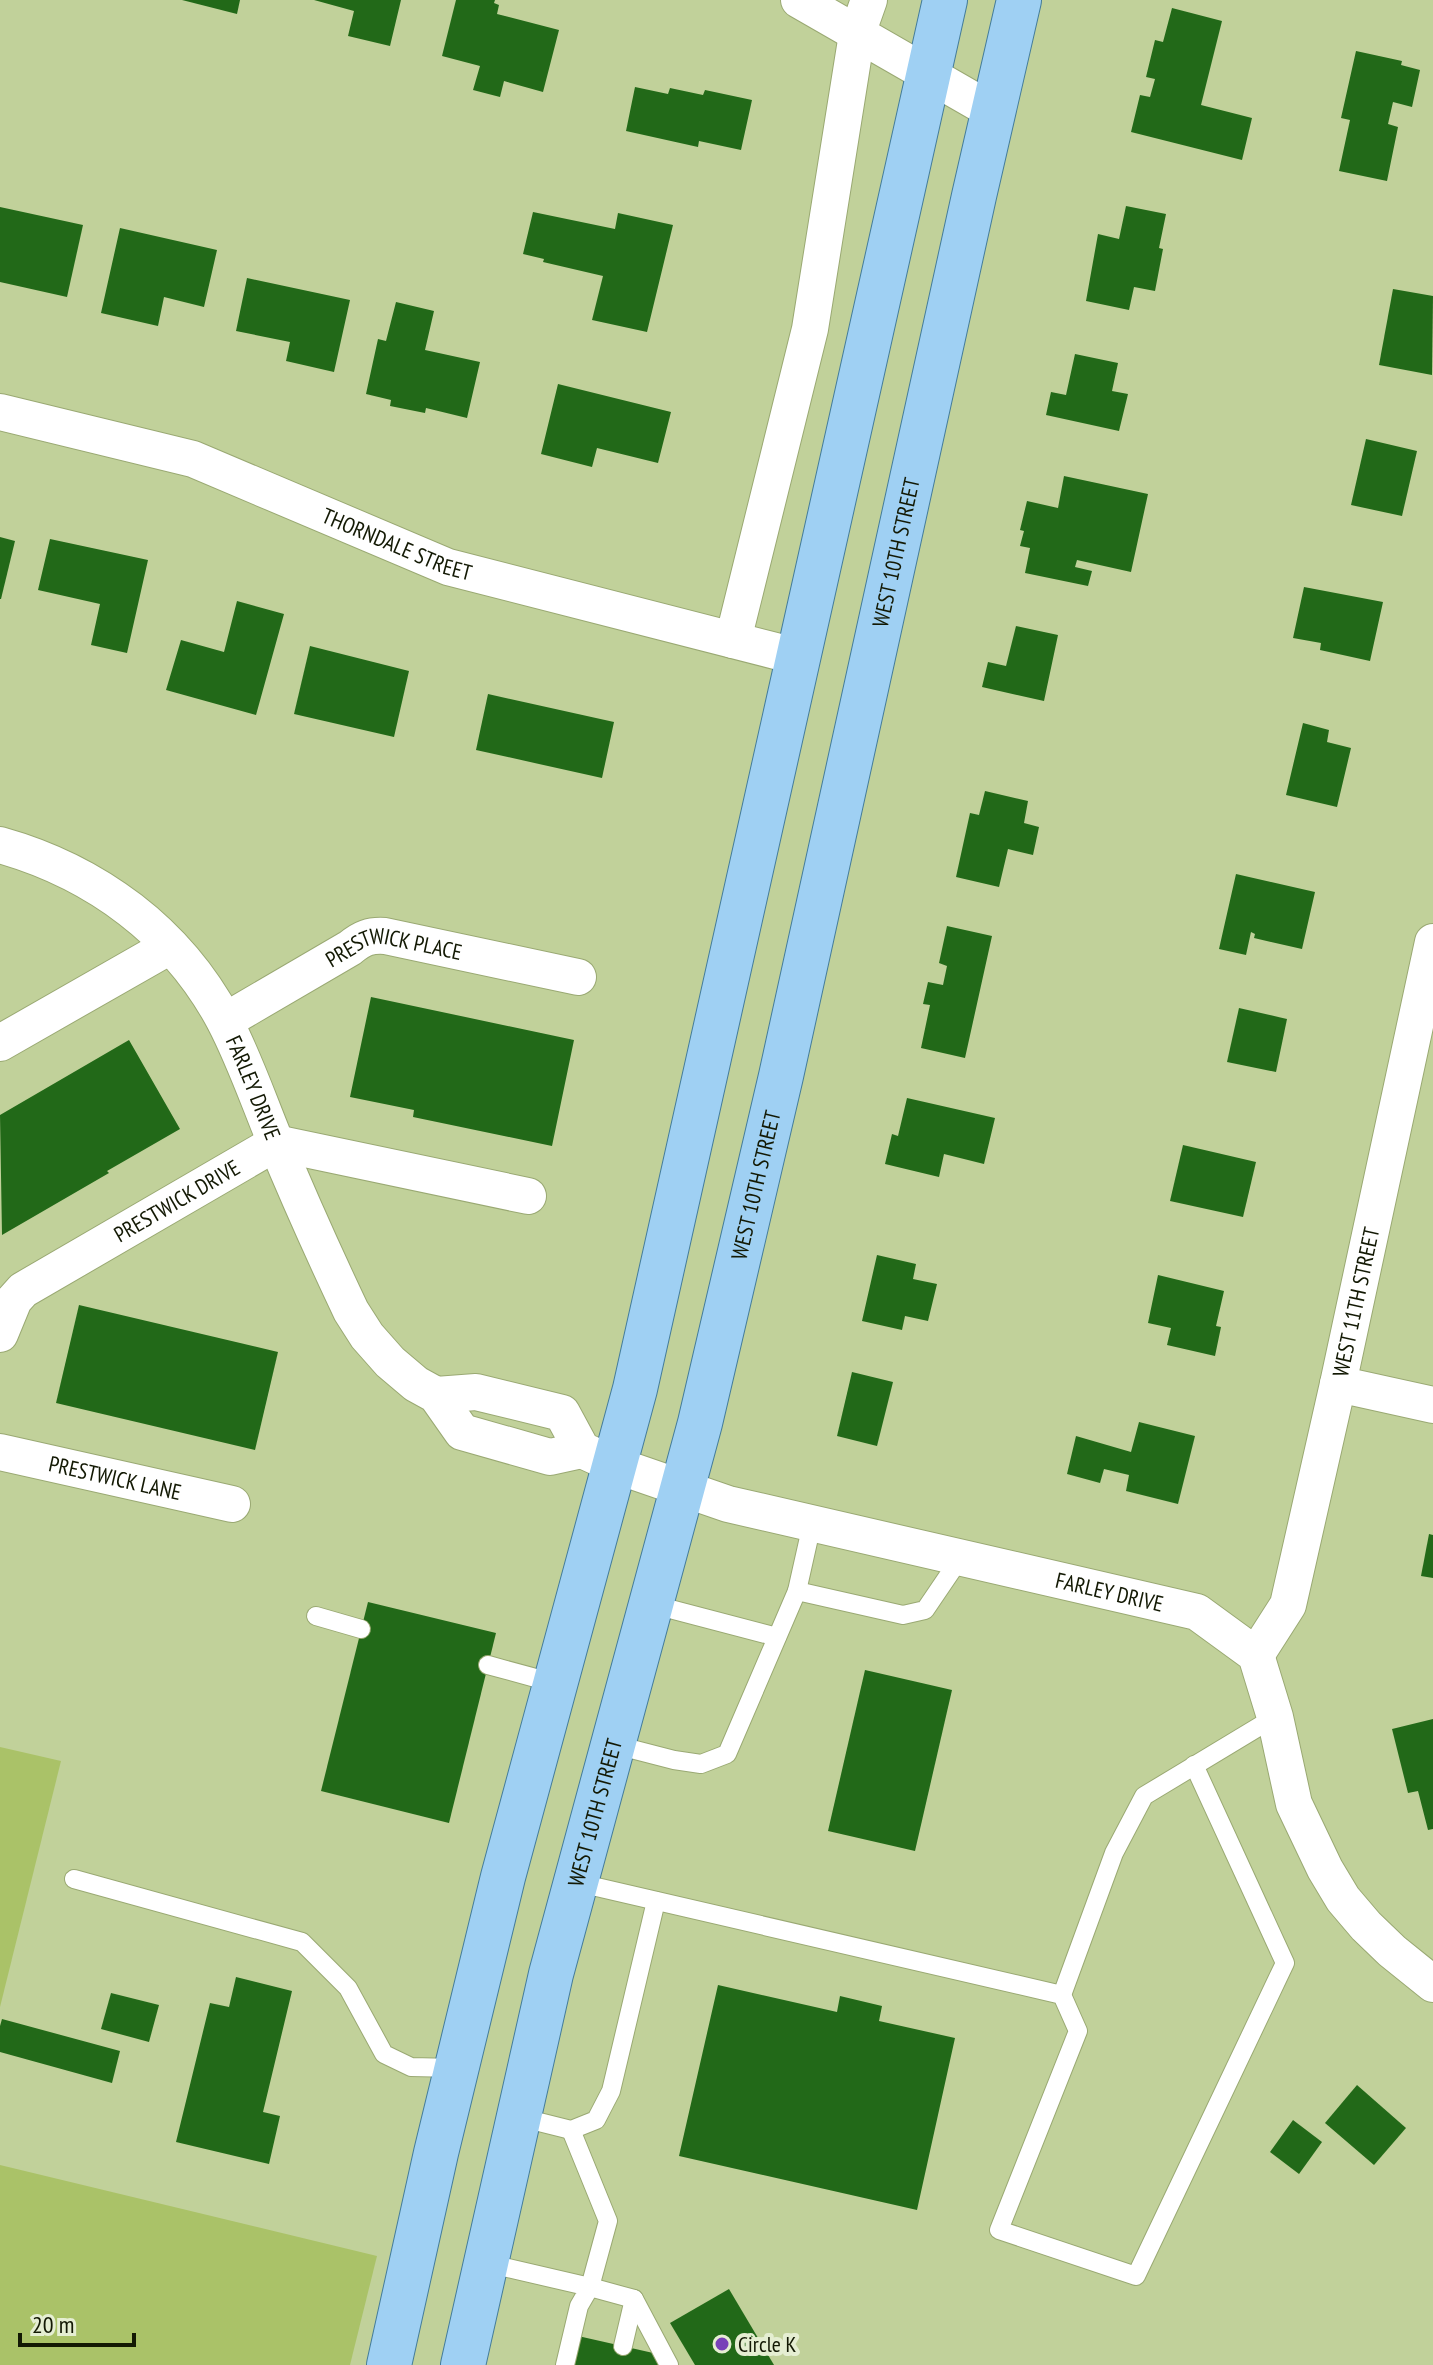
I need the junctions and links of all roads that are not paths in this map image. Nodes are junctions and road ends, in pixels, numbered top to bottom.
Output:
1 (799, 0) edge
2 (869, 0) edge
3 (945, 0) edge
4 (1019, 0) edge
5 (857, 34) junction
6 (928, 74) junction
7 (994, 112) junction
8 (0, 412) edge
9 (733, 640) junction
10 (799, 657) junction
11 (0, 845) edge
12 (1433, 942) edge
13 (170, 946) junction
14 (578, 977) dead end
15 (225, 1021) junction
16 (0, 1043) edge
17 (276, 1143) junction
18 (528, 1196) dead end
19 (0, 1334) edge
20 (1338, 1384) junction
21 (1433, 1405) edge
22 (0, 1452) edge
23 (598, 1457) junction
24 (682, 1489) junction
25 (232, 1504) dead end
26 (812, 1524) junction
27 (961, 1557) junction
28 (797, 1591) junction
29 (651, 1604) junction
30 (316, 1616) dead end
31 (361, 1629) dead end
32 (777, 1637) junction
33 (1256, 1655) junction
34 (488, 1665) dead end
35 (554, 1683) junction
36 (1275, 1717) junction
37 (612, 1744) junction
38 (1194, 1765) junction
39 (74, 1879) dead end
40 (575, 1882) junction
41 (656, 1901) junction
42 (1433, 1984) edge
43 (1062, 1995) junction
44 (456, 2068) junction
45 (519, 2117) junction
46 (571, 2130) junction
47 (486, 2263) junction
48 (590, 2287) junction
49 (634, 2299) junction
50 (623, 2346) dead end
51 (389, 2365) edge
52 (463, 2365) edge
53 (565, 2365) edge
54 (669, 2365) edge

1 - 5 street
2 - 5 street
3 - 6 main road
4 - 7 main road, WEST 10TH STREET
5 - 6 street
5 - 9 street
6 - 7 street
6 - 10 main road
7 - 24 main road, WEST 10TH STREET
8 - 9 street, THORNDALE STREET
9 - 10 street, THORNDALE STREET
10 - 23 main road
11 - 13 street, FARLEY DRIVE
12 - 20 street, WEST 11TH STREET
13 - 15 street, FARLEY DRIVE
13 - 16 street
14 - 15 street, PRESTWICK PLACE
15 - 17 street, FARLEY DRIVE
17 - 18 street
17 - 19 street, PRESTWICK DRIVE
17 - 23 street, FARLEY DRIVE
20 - 21 street
20 - 33 street, WEST 11TH STREET
22 - 25 street, PRESTWICK LANE
23 - 24 street, FARLEY DRIVE
23 - 35 main road
24 - 26 street, FARLEY DRIVE
24 - 29 main road, WEST 10TH STREET
26 - 27 street, FARLEY DRIVE
26 - 28 lane
27 - 28 lane
27 - 33 street, FARLEY DRIVE
28 - 32 lane
29 - 32 lane
29 - 37 main road, WEST 10TH STREET
30 - 31 lane
32 - 37 lane
33 - 36 street
34 - 35 lane
35 - 44 main road
36 - 38 lane
36 - 42 street
37 - 40 main road, WEST 10TH STREET
38 - 43 lane
38 - 43 lane
39 - 44 lane
40 - 41 lane
40 - 45 main road, WEST 10TH STREET
41 - 43 lane
41 - 46 lane
44 - 51 main road
45 - 46 lane
45 - 47 main road, WEST 10TH STREET
46 - 48 lane
47 - 48 lane
47 - 52 main road, WEST 10TH STREET
48 - 49 lane
48 - 53 lane
49 - 50 lane
49 - 54 lane

